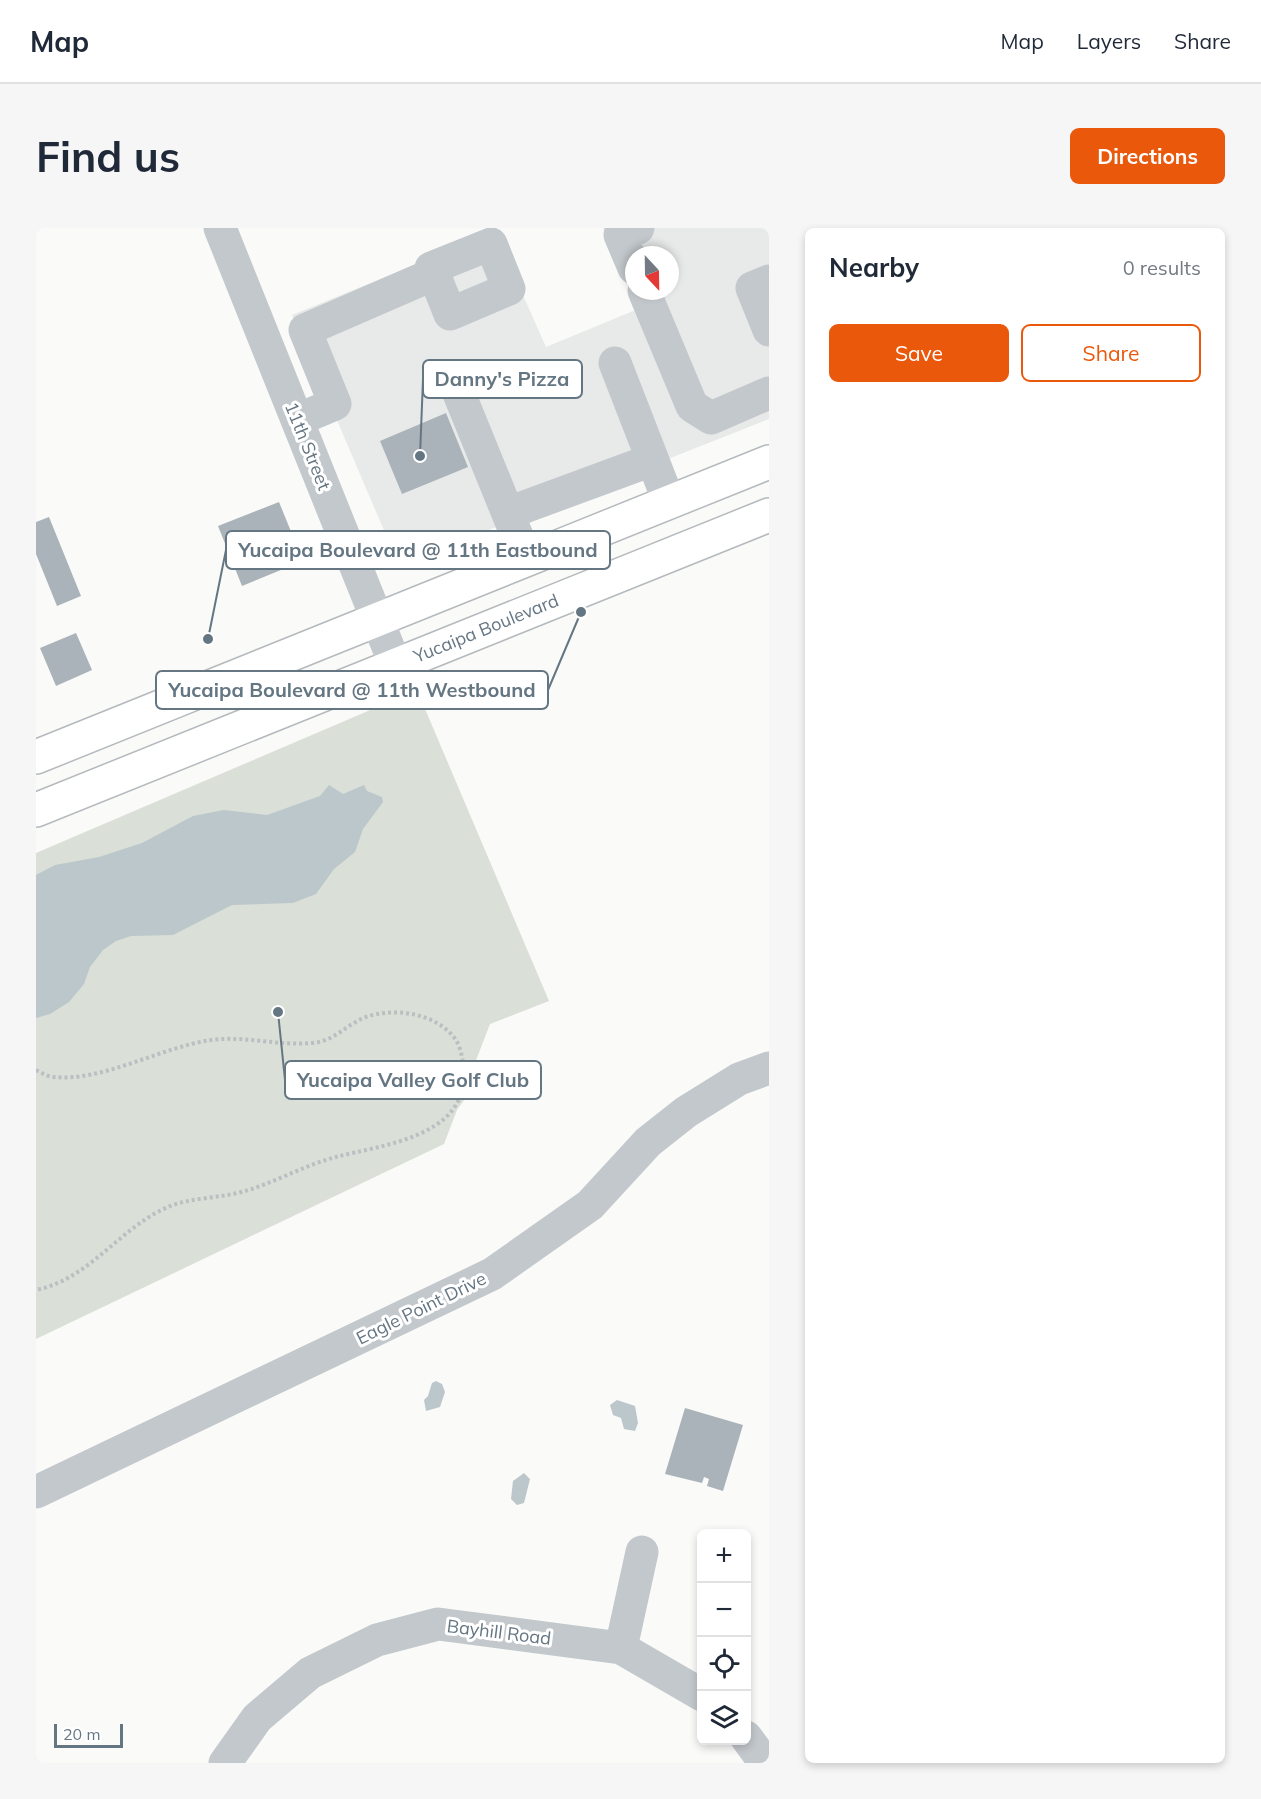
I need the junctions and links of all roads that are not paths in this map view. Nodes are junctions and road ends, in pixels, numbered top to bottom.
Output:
1 (220, 228) edge
2 (638, 228) edge
3 (625, 247) edge
4 (434, 274) dead end
5 (769, 281) edge
6 (648, 300) edge
7 (769, 330) edge
8 (310, 343) junction
9 (272, 358) junction
10 (615, 363) dead end
11 (458, 391) dead end
12 (769, 393) edge
13 (297, 420) junction
14 (652, 460) junction
15 (769, 462) edge
16 (669, 502) junction
17 (508, 513) junction
18 (769, 515) edge
19 (526, 558) junction
20 (376, 620) junction
21 (395, 664) junction
22 (36, 757) edge
23 (36, 810) edge
24 (769, 1068) edge
25 (36, 1492) edge
26 (642, 1552) dead end
27 (621, 1648) junction
28 (697, 1692) edge
29 (751, 1743) edge
30 (225, 1763) edge
31 (765, 1763) edge

1 - 9 street, 11th Street
2 - 3 street
4 - 8 street
5 - 7 street
6 - 12 street
8 - 9 street
8 - 13 street
9 - 13 street, 11th Street
10 - 14 street
11 - 17 street
13 - 20 street, 11th Street
14 - 16 street
14 - 17 street
15 - 16 main road
16 - 19 main road
17 - 19 street
18 - 21 main road, Yucaipa Boulevard
19 - 20 main road
20 - 21 street, 11th Street
20 - 22 main road
21 - 23 main road, Yucaipa Boulevard
24 - 25 street, Eagle Point Drive
26 - 27 street
27 - 28 street, Bayhill Road
27 - 30 street, Bayhill Road
29 - 31 street

